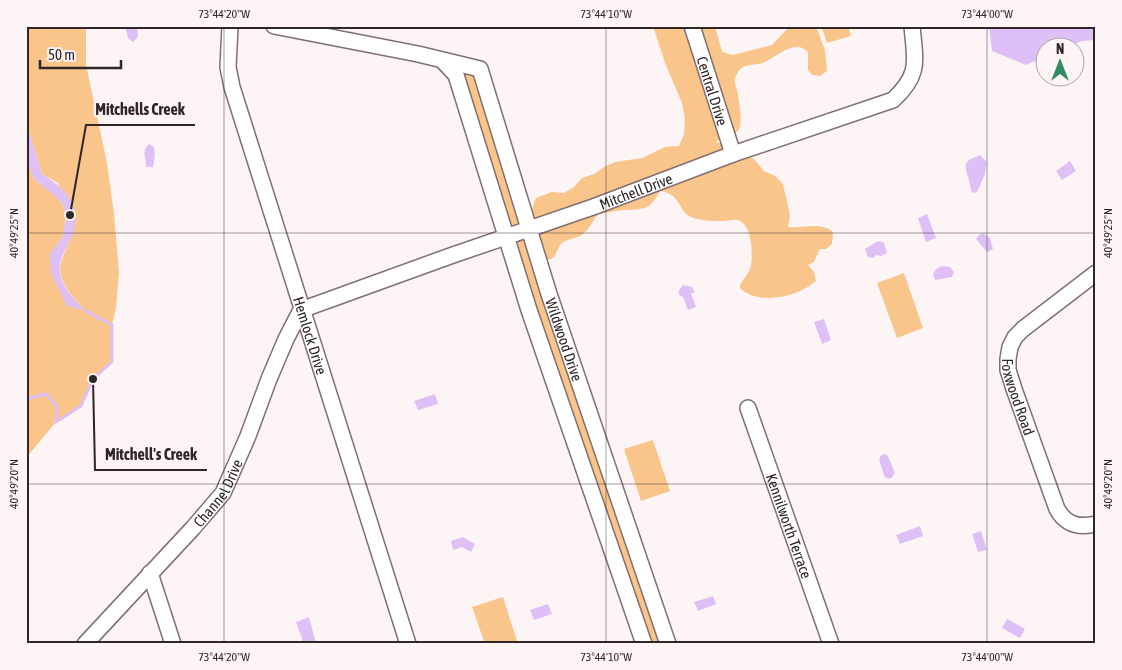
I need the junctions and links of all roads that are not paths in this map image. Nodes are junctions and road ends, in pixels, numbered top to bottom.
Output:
1 (230, 26) edge
2 (274, 26) edge
3 (692, 26) edge
4 (912, 26) edge
5 (442, 60) junction
6 (733, 154) junction
7 (529, 229) junction
8 (507, 237) junction
9 (1096, 273) edge
10 (301, 310) junction
11 (748, 408) dead end
12 (1096, 524) edge
13 (150, 573) junction
14 (85, 644) edge
15 (173, 644) edge
16 (408, 644) edge
17 (644, 644) edge
18 (668, 644) edge
19 (831, 644) edge

1 - 10 street, Hemlock Drive
2 - 5 street, Wildwood Drive
3 - 6 street, Central Drive
4 - 6 street, Mitchell Drive
5 - 7 street, Wildwood Drive
5 - 8 street, Wildwood Drive
6 - 7 street, Mitchell Drive
7 - 8 street, Mitchell Drive
7 - 18 street, Wildwood Drive
8 - 10 street, Mitchell Drive
8 - 17 street, Wildwood Drive
9 - 12 street, Foxwood Road
10 - 13 street, Channel Drive
10 - 16 street, Hemlock Drive
11 - 19 street, Kennilworth Terrace
13 - 14 street, Channel Drive
13 - 15 street

